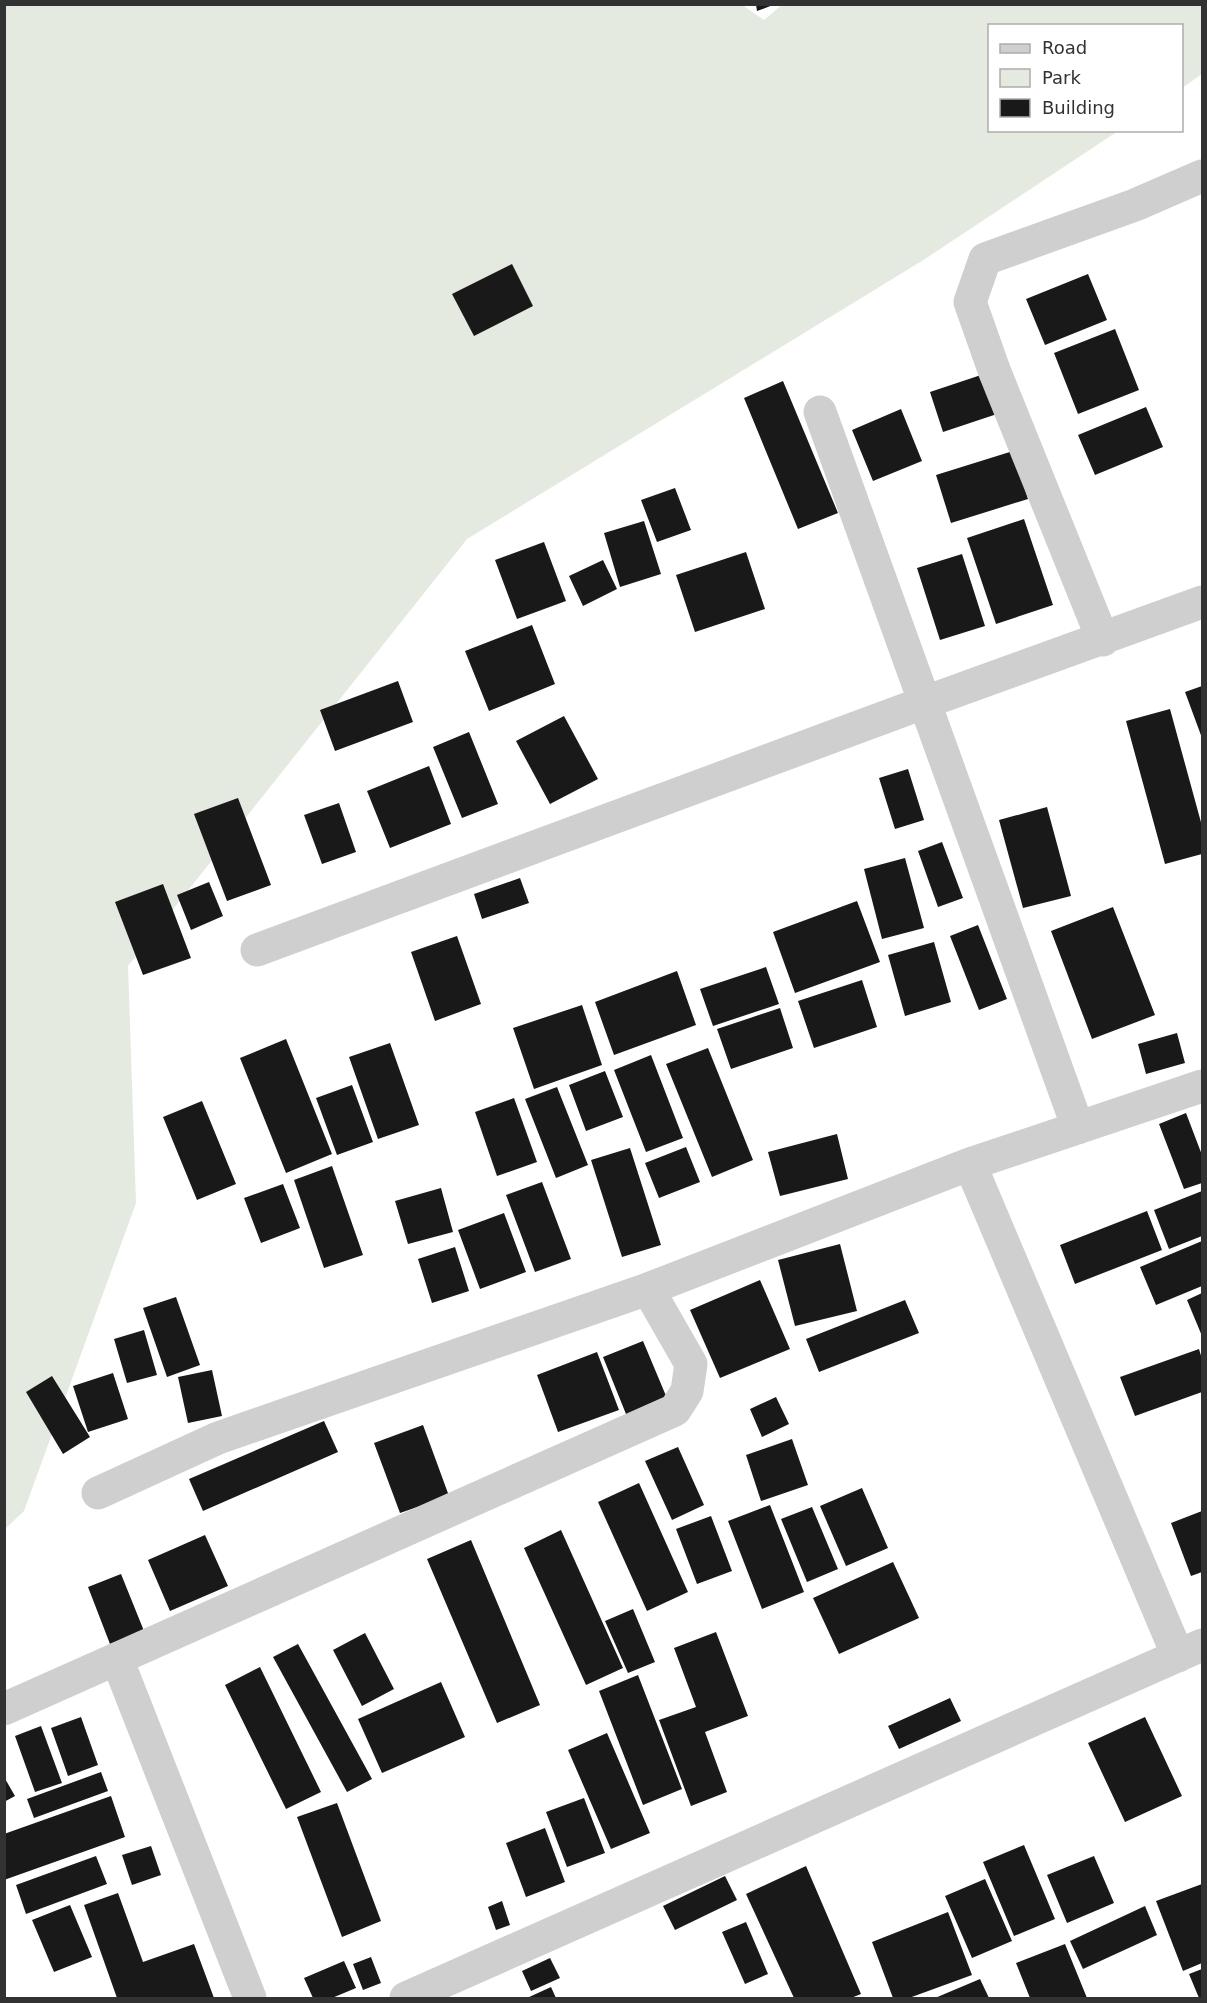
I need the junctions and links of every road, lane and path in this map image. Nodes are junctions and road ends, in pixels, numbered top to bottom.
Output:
1 (1203, 176) edge
2 (820, 412) dead end
3 (1203, 602) edge
4 (1103, 640) junction
5 (924, 703) junction
6 (257, 950) dead end
7 (1203, 1086) edge
8 (1078, 1128) junction
9 (970, 1164) junction
10 (648, 1289) junction
11 (98, 1493) dead end
12 (1190, 1651) edge
13 (117, 1659) junction
14 (4, 1709) edge
15 (250, 1998) edge
16 (406, 1998) edge

1 - 4 street
2 - 5 street
3 - 4 street
4 - 5 street
5 - 6 street
5 - 8 street
7 - 8 street
8 - 9 street
9 - 10 street
9 - 12 street
10 - 11 street
10 - 13 street
12 - 16 street
13 - 14 street
13 - 15 street

